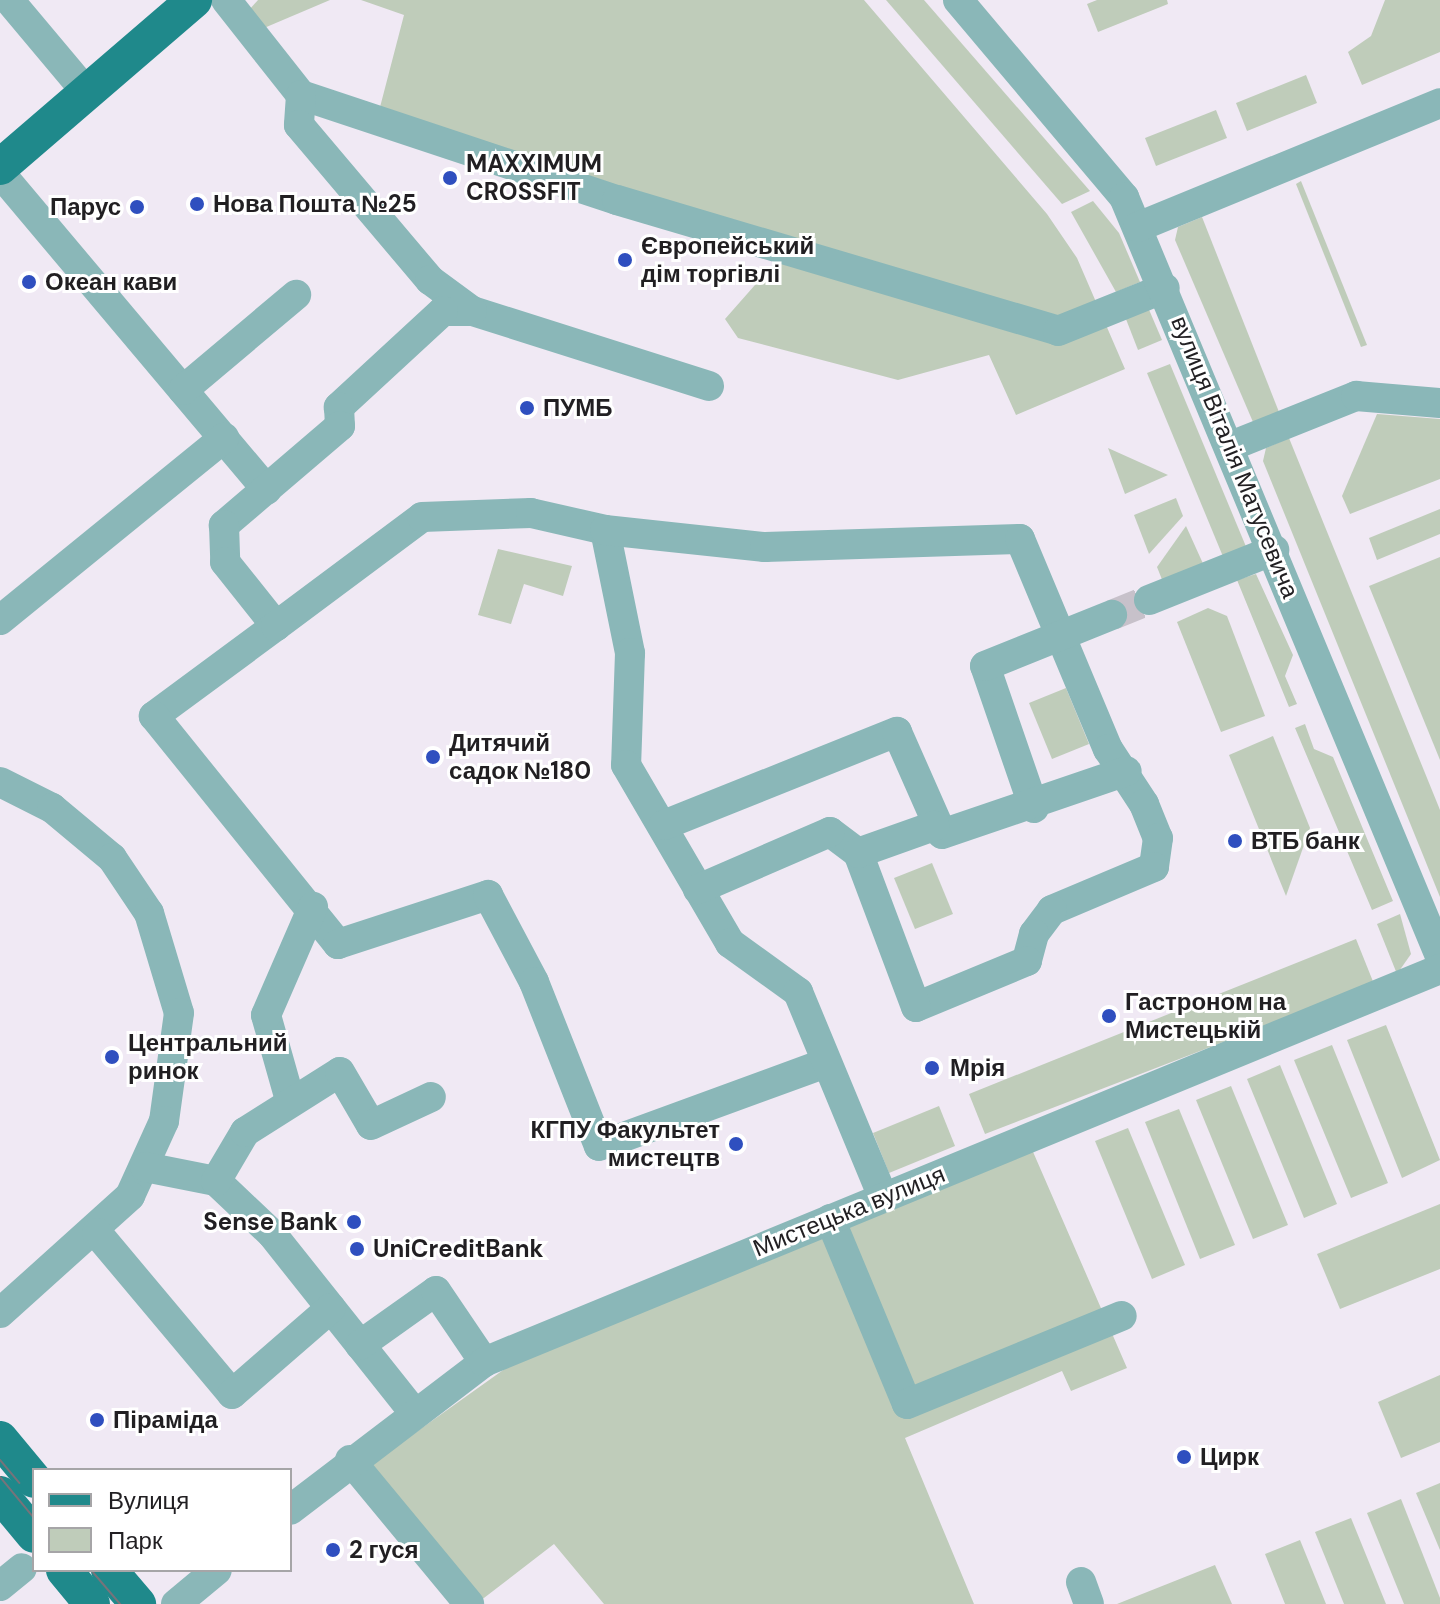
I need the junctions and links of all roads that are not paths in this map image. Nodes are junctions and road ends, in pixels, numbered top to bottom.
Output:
1 (9, 0) edge
2 (194, 0) edge
3 (226, 0) edge
4 (958, 0) edge
5 (87, 93) junction
6 (301, 95) junction
7 (1440, 103) edge
8 (0, 170) edge
9 (1138, 227) junction
10 (1165, 288) junction
11 (296, 295) dead end
12 (472, 311) junction
13 (709, 386) dead end
14 (183, 390) junction
15 (1440, 403) edge
16 (224, 438) junction
17 (1231, 446) junction
18 (267, 490) junction
19 (605, 530) junction
20 (1274, 550) junction
21 (1149, 600) tunnel mouth
22 (1112, 615) tunnel mouth
23 (0, 620) edge
24 (276, 626) junction
25 (1059, 636) junction
26 (1127, 771) junction
27 (0, 782) edge
28 (1034, 808) junction
29 (664, 825) junction
30 (934, 826) junction
31 (858, 853) junction
32 (698, 889) junction
33 (313, 907) junction
34 (1440, 956) edge
35 (1440, 969) edge
36 (826, 1063) junction
37 (431, 1097) dead end
38 (290, 1100) junction
39 (145, 1167) junction
40 (216, 1181) junction
41 (883, 1197) junction
42 (830, 1219) junction
43 (97, 1233) junction
44 (331, 1308) junction
45 (0, 1313) edge
46 (1122, 1316) dead end
47 (360, 1345) junction
48 (484, 1362) junction
49 (412, 1410) junction
50 (0, 1439) edge
51 (350, 1460) junction
52 (32, 1478) edge
53 (0, 1494) edge
54 (292, 1508) edge
55 (19, 1563) edge
56 (66, 1572) edge
57 (111, 1572) edge
58 (215, 1572) edge
59 (92, 1604) edge
60 (138, 1604) edge
61 (176, 1604) edge
62 (469, 1604) edge

1 - 5 street
2 - 5 main road
3 - 6 street
4 - 9 street, вулиця Віталія Матусевича
5 - 8 main road
6 - 10 street
6 - 12 street
7 - 9 street
8 - 14 street
9 - 10 street, вулиця Віталія Матусевича
10 - 17 street, вулиця Віталія Матусевича
11 - 14 street
12 - 13 street
12 - 18 street
14 - 16 street
15 - 17 street
16 - 18 street
16 - 23 street
17 - 20 street, вулиця Віталія Матусевича
18 - 24 street
19 - 24 street
19 - 25 street
19 - 29 street
20 - 21 street
20 - 34 street, вулиця Віталія Матусевича
22 - 25 street
24 - 33 street
25 - 26 street
25 - 28 street
26 - 28 street
26 - 31 street
27 - 39 street
28 - 30 street
29 - 30 street
29 - 32 street
30 - 31 street
31 - 32 street
32 - 36 street
33 - 36 street
33 - 38 street
35 - 41 street, Мистецька вулиця
36 - 41 street
37 - 38 street
38 - 40 street
39 - 40 street
39 - 43 street
40 - 44 street
41 - 42 street, Мистецька вулиця
42 - 46 street
42 - 48 street, Мистецька вулиця
43 - 44 street
43 - 45 street
44 - 47 street
47 - 48 street
47 - 49 street
48 - 49 street, Мистецька вулиця
49 - 51 street, Мистецька вулиця
50 - 52 main road
51 - 54 street, Мистецька вулиця
51 - 62 street
53 - 55 main road
56 - 59 main road
57 - 60 main road
58 - 61 street

